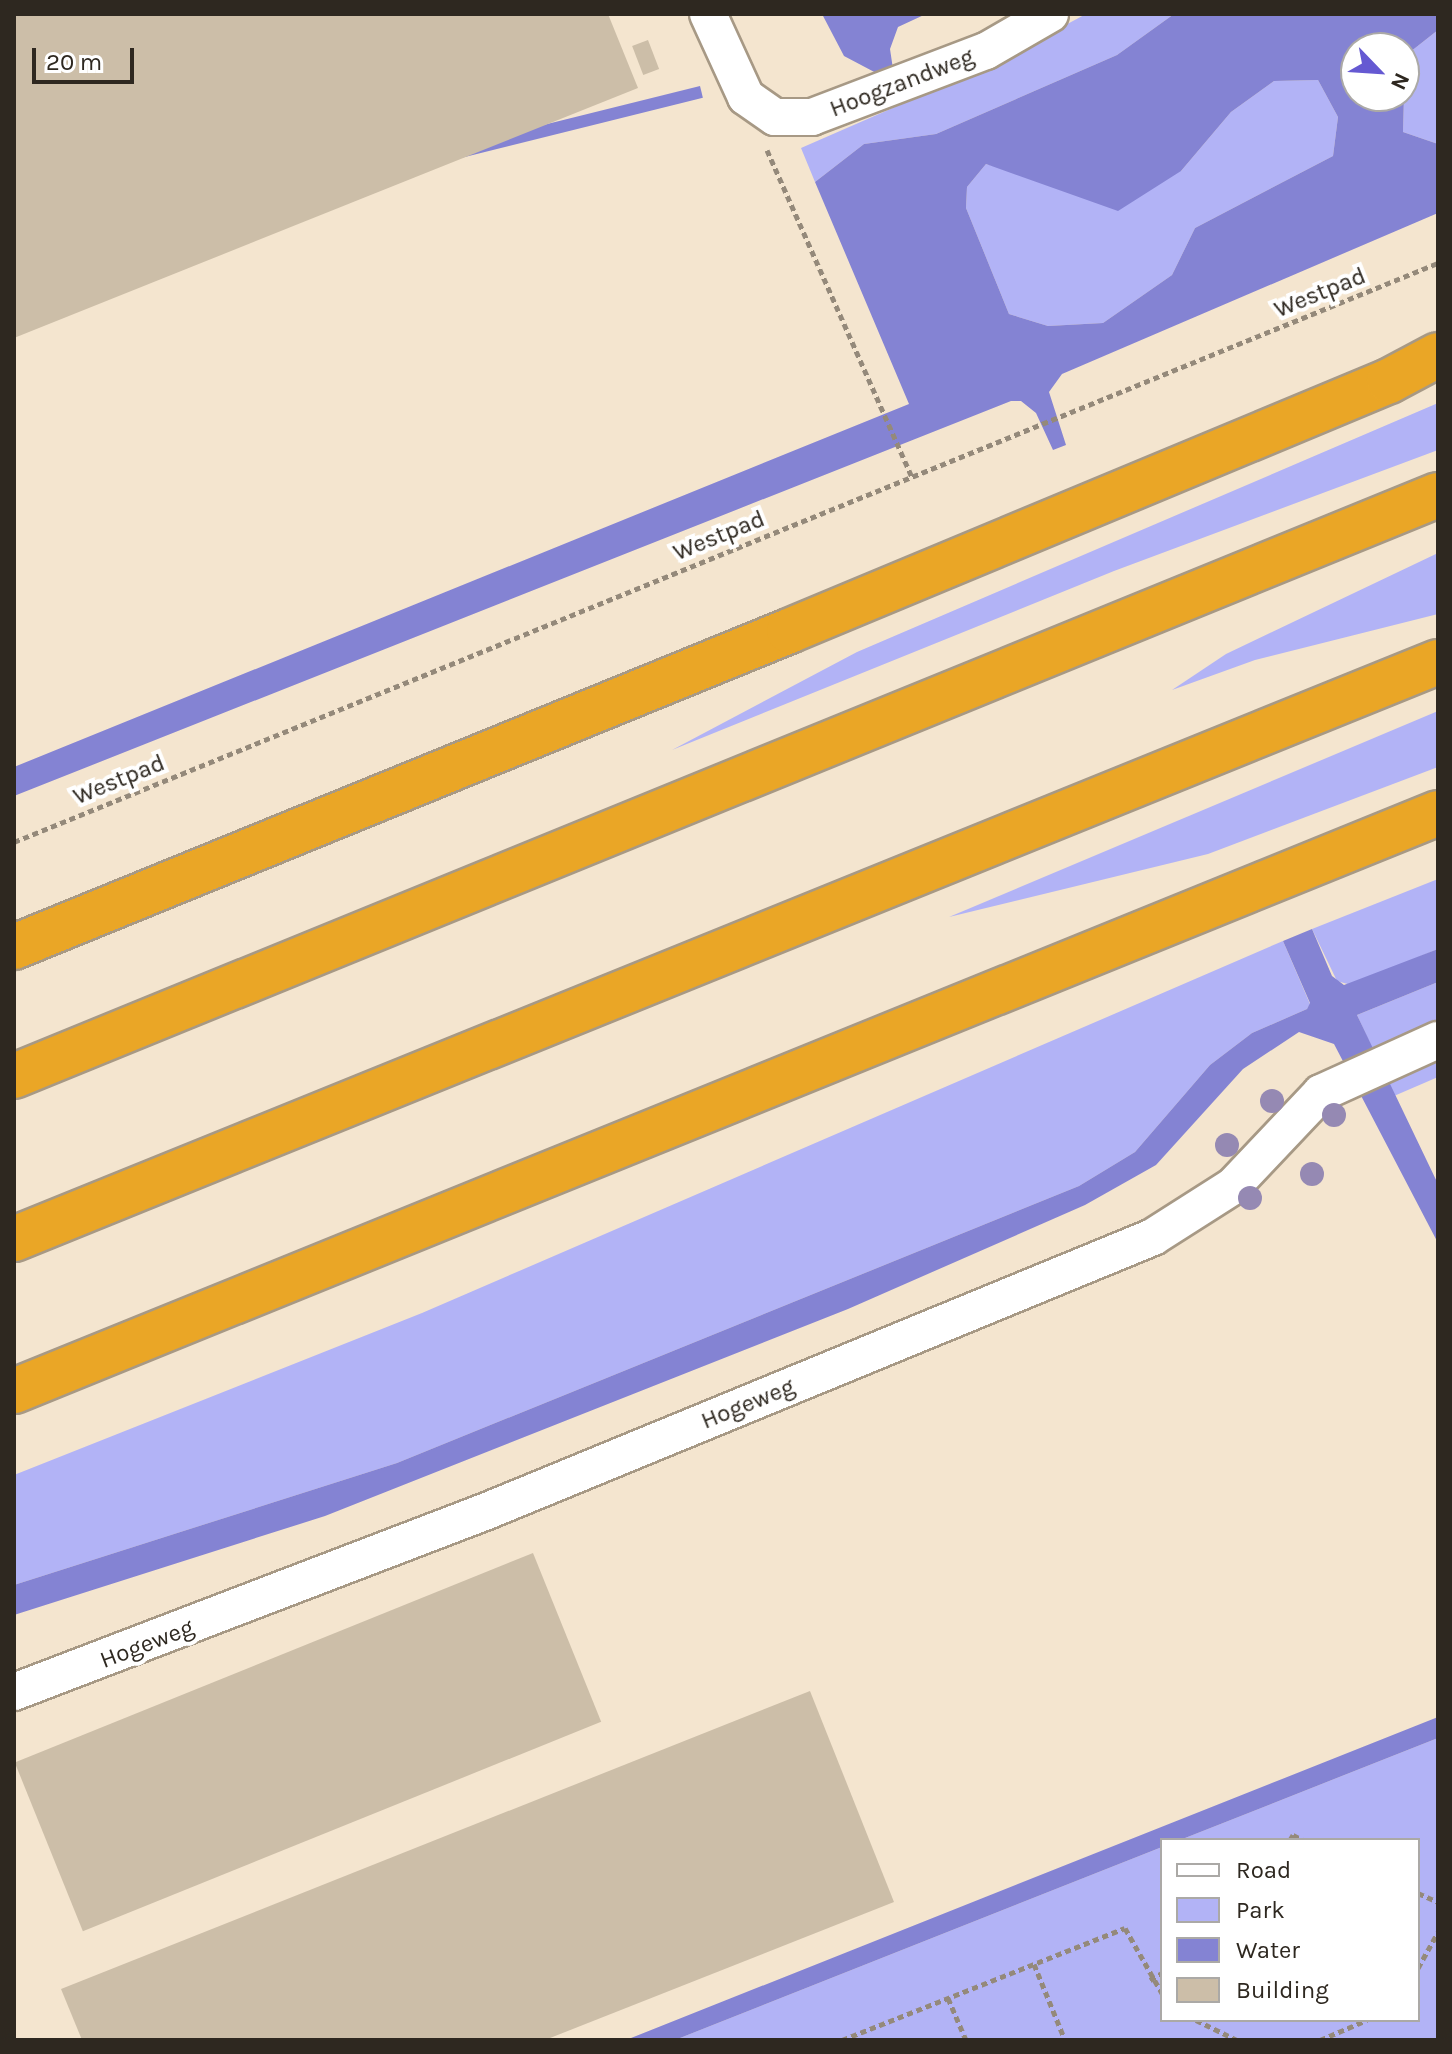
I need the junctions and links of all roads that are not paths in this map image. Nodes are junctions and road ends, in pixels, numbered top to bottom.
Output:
1 (708, 14) edge
2 (1050, 14) edge
3 (1438, 355) edge
4 (1438, 366) edge
5 (1389, 381) junction
6 (1438, 495) edge
7 (1438, 662) edge
8 (1438, 813) edge
9 (14, 947) edge
10 (1438, 1040) edge
11 (14, 1076) edge
12 (14, 1239) edge
13 (14, 1391) edge
14 (14, 1692) edge

1 - 2 street, Hoogzandweg
3 - 5 highway
4 - 5 highway
5 - 9 highway
6 - 11 highway
7 - 12 highway
8 - 13 highway
10 - 14 street, Hogeweg

